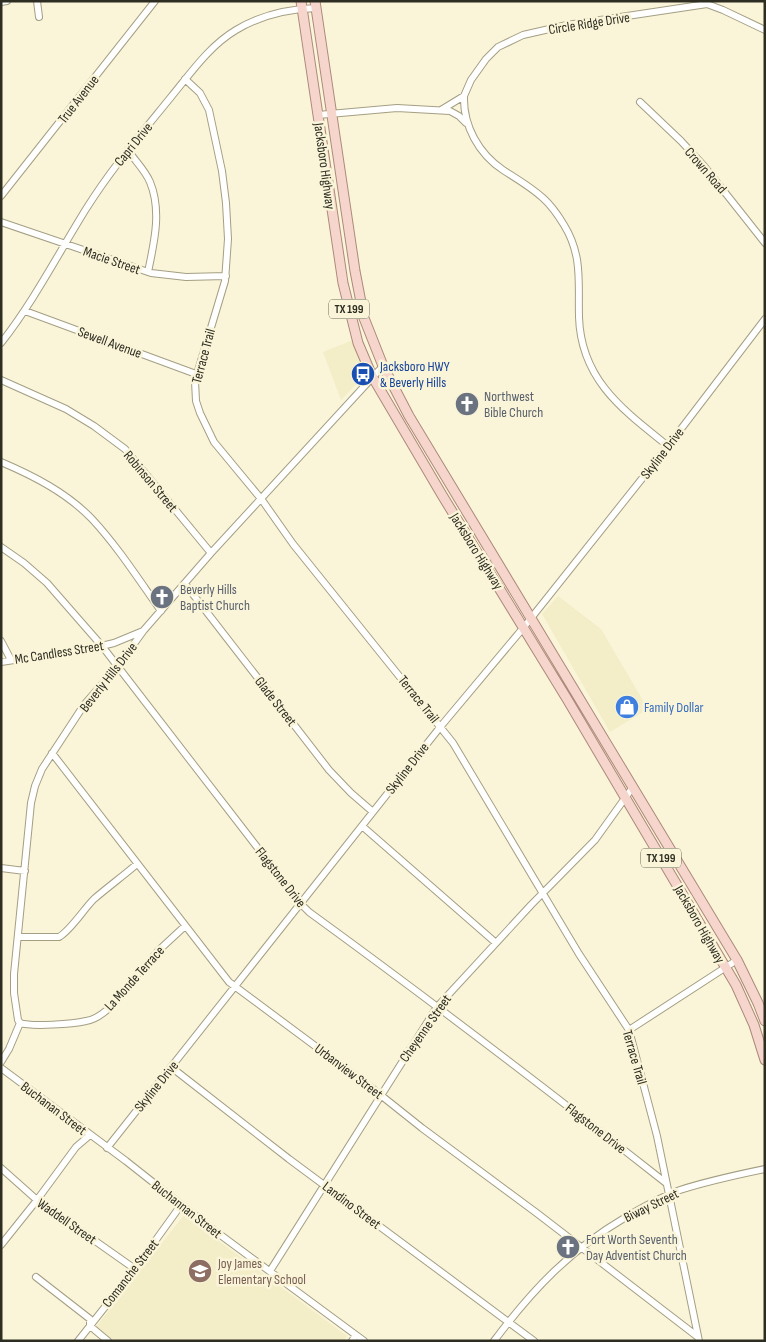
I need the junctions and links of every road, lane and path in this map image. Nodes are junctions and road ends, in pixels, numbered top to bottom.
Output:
1 (7, 1) edge
2 (37, 1) edge
3 (698, 1) edge
4 (1, 2) edge
5 (153, 2) edge
6 (707, 4) junction
7 (302, 5) edge
8 (315, 5) edge
9 (39, 17) dead end
10 (765, 30) edge
11 (185, 80) junction
12 (464, 96) junction
13 (640, 102) dead end
14 (441, 110) junction
15 (332, 114) junction
16 (318, 116) junction
17 (467, 124) junction
18 (128, 150) junction
19 (1, 196) edge
20 (1, 222) edge
21 (765, 243) edge
22 (66, 244) junction
23 (148, 272) junction
24 (226, 276) junction
25 (25, 311) junction
26 (765, 319) edge
27 (1, 343) edge
28 (383, 366) junction
29 (196, 374) junction
30 (372, 376) junction
31 (1, 380) edge
32 (668, 446) junction
33 (1, 462) edge
34 (454, 489) junction
35 (442, 496) junction
36 (262, 500) junction
37 (1, 547) edge
38 (211, 554) junction
39 (185, 584) junction
40 (161, 611) junction
41 (531, 617) junction
42 (524, 627) junction
43 (144, 630) junction
44 (1, 641) edge
45 (102, 646) junction
46 (11, 660) junction
47 (1, 662) edge
48 (118, 666) junction
49 (440, 726) junction
50 (52, 753) junction
51 (633, 787) junction
52 (626, 798) junction
53 (373, 812) junction
54 (362, 826) junction
55 (678, 863) junction
56 (138, 864) junction
57 (1, 868) edge
58 (668, 869) junction
59 (25, 871) junction
60 (543, 893) junction
61 (301, 904) junction
62 (185, 926) junction
63 (18, 937) junction
64 (496, 943) junction
65 (736, 960) junction
66 (721, 969) junction
67 (235, 987) junction
68 (437, 1007) junction
69 (765, 1021) edge
70 (20, 1022) junction
71 (629, 1030) junction
72 (765, 1060) edge
73 (1, 1062) edge
74 (1, 1068) edge
75 (171, 1068) junction
76 (381, 1095) junction
77 (90, 1135) junction
78 (107, 1148) junction
79 (1, 1168) edge
80 (765, 1168) edge
81 (666, 1183) junction
82 (324, 1184) junction
83 (669, 1195) junction
84 (37, 1200) junction
85 (181, 1205) junction
86 (1, 1245) edge
87 (581, 1247) junction
88 (135, 1269) junction
89 (270, 1271) junction
90 (36, 1277) dead end
91 (508, 1322) junction
92 (90, 1326) junction
93 (356, 1335) junction
94 (699, 1339) edge
95 (78, 1341) edge
96 (108, 1341) edge
97 (352, 1341) edge
98 (364, 1341) edge
99 (494, 1341) edge
100 (534, 1341) edge

1 - 4 street
2 - 9 street
3 - 6 street
5 - 19 street, True Avenue
6 - 10 street
6 - 12 street, Circle Ridge Drive
7 - 8 street, Capri Drive
7 - 11 street, Capri Drive
7 - 16 main road, Jacksboro Highway / TX 199
8 - 15 main road, Jacksboro Highway / TX 199
11 - 18 street, Capri Drive
11 - 24 street, Terrace Trail
12 - 14 street
12 - 17 street
13 - 21 street, Crown Road
14 - 15 street
14 - 17 street
15 - 16 street
15 - 28 main road, Jacksboro Highway / TX 199
16 - 30 main road, Jacksboro Highway / TX 199
17 - 32 street
18 - 22 street, Capri Drive
18 - 23 street
20 - 22 street, Macie Street
22 - 23 street, Macie Street
22 - 25 street, Capri Drive
23 - 24 street, Macie Street
24 - 29 street, Terrace Trail
25 - 27 street, Capri Drive
25 - 29 street, Sewell Avenue
26 - 32 street, Skyline Drive
28 - 30 street, Beverly Hills Drive
28 - 34 main road, Jacksboro Highway / TX 199
29 - 36 street, Terrace Trail
30 - 35 main road, Jacksboro Highway / TX 199
30 - 36 street, Beverly Hills Drive
31 - 38 street, Robinson Street
32 - 41 street, Skyline Drive
33 - 40 street
34 - 35 main road
34 - 41 main road, Jacksboro Highway / TX 199
35 - 42 main road, Jacksboro Highway / TX 199
36 - 38 street, Beverly Hills Drive
36 - 49 street, Terrace Trail
37 - 45 street, Flagstone Drive
38 - 39 street, Beverly Hills Drive
39 - 40 street, Beverly Hills Drive
39 - 53 street, Glade Street
40 - 43 street, Beverly Hills Drive
41 - 42 street, Skyline Drive
41 - 51 main road, Jacksboro Highway / TX 199
42 - 49 street, Skyline Drive
42 - 52 main road, Jacksboro Highway / TX 199
43 - 45 street, Mc Candless Street
43 - 48 street, Beverly Hills Drive
44 - 46 street
45 - 46 street, Mc Candless Street
45 - 48 street, Flagstone Drive
46 - 47 street, Mc Candless Street
48 - 50 street, Beverly Hills Drive
48 - 61 street, Flagstone Drive
49 - 53 street, Skyline Drive
49 - 60 street, Terrace Trail
50 - 56 street, Urbanview Street
50 - 59 street, Beverly Hills Drive
51 - 52 street, Cheyenne Street
51 - 55 main road, Jacksboro Highway / TX 199
52 - 58 main road, Jacksboro Highway / TX 199
52 - 60 street, Cheyenne Street
53 - 54 street, Skyline Drive
54 - 61 street, Skyline Drive
54 - 64 street
55 - 58 main road
55 - 65 main road, Jacksboro Highway / TX 199
56 - 62 street, Urbanview Street
56 - 63 street
57 - 59 street
58 - 66 main road, Jacksboro Highway / TX 199
59 - 63 street, Beverly Hills Drive
60 - 64 street, Cheyenne Street
60 - 71 street, Terrace Trail
61 - 67 street, Skyline Drive
61 - 68 street, Flagstone Drive
62 - 67 street, Urbanview Street
62 - 70 street, La Monde Terrace
63 - 70 street, Beverly Hills Drive
64 - 68 street, Cheyenne Street
65 - 66 street
65 - 69 main road, Jacksboro Highway / TX 199
66 - 71 street
66 - 72 main road, Jacksboro Highway / TX 199
67 - 75 street, Skyline Drive
67 - 76 street, Urbanview Street
68 - 76 street, Cheyenne Street
68 - 81 street, Flagstone Drive
70 - 73 street
71 - 81 street, Terrace Trail
74 - 77 street, Buchanan Street
75 - 78 street, Skyline Drive
75 - 82 street, Landino Street
76 - 82 street, Cheyenne Street
76 - 87 street, Urbanview Street
77 - 78 street, Buchanan Street
77 - 84 street
78 - 85 street, Buchannan Street
79 - 84 street, Waddell Street
80 - 83 street, Biway Street
81 - 83 street, Terrace Trail
82 - 89 street, Cheyenne Street
82 - 91 street, Landino Street
83 - 87 street, Biway Street
83 - 94 street, Terrace Trail
84 - 86 street
84 - 88 street, Waddell Street
85 - 88 street, Comanche Street
85 - 89 street, Buchannan Street
87 - 91 street, Biway Street
87 - 94 street, Urbanview Street
88 - 92 street, Comanche Street
89 - 93 street, Buchannan Street
90 - 92 street
91 - 99 street, Biway Street
91 - 100 street, Landino Street
92 - 95 street, Comanche Street
92 - 96 street
93 - 97 street
93 - 98 street, Buchannan Street

